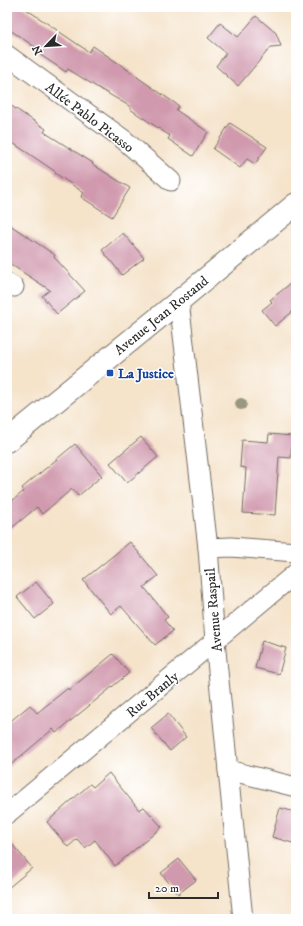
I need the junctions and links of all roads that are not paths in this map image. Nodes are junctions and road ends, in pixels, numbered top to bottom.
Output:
1 (7, 56) edge
2 (171, 182) dead end
3 (296, 204) edge
4 (180, 301) junction
5 (9, 435) edge
6 (208, 548) junction
7 (296, 552) edge
8 (296, 573) edge
9 (215, 641) junction
10 (228, 770) junction
11 (296, 787) edge
12 (7, 814) edge
13 (243, 919) edge

1 - 2 street, Allée Pablo Picasso
3 - 4 street, Avenue Jean Rostand
4 - 5 street, Avenue Jean Rostand
4 - 6 street, Avenue Raspail
6 - 7 street
6 - 9 street, Avenue Raspail
8 - 9 street, Rue Branly
9 - 10 street, Avenue Raspail
9 - 12 street, Rue Branly
10 - 11 street
10 - 13 street, Avenue Raspail

